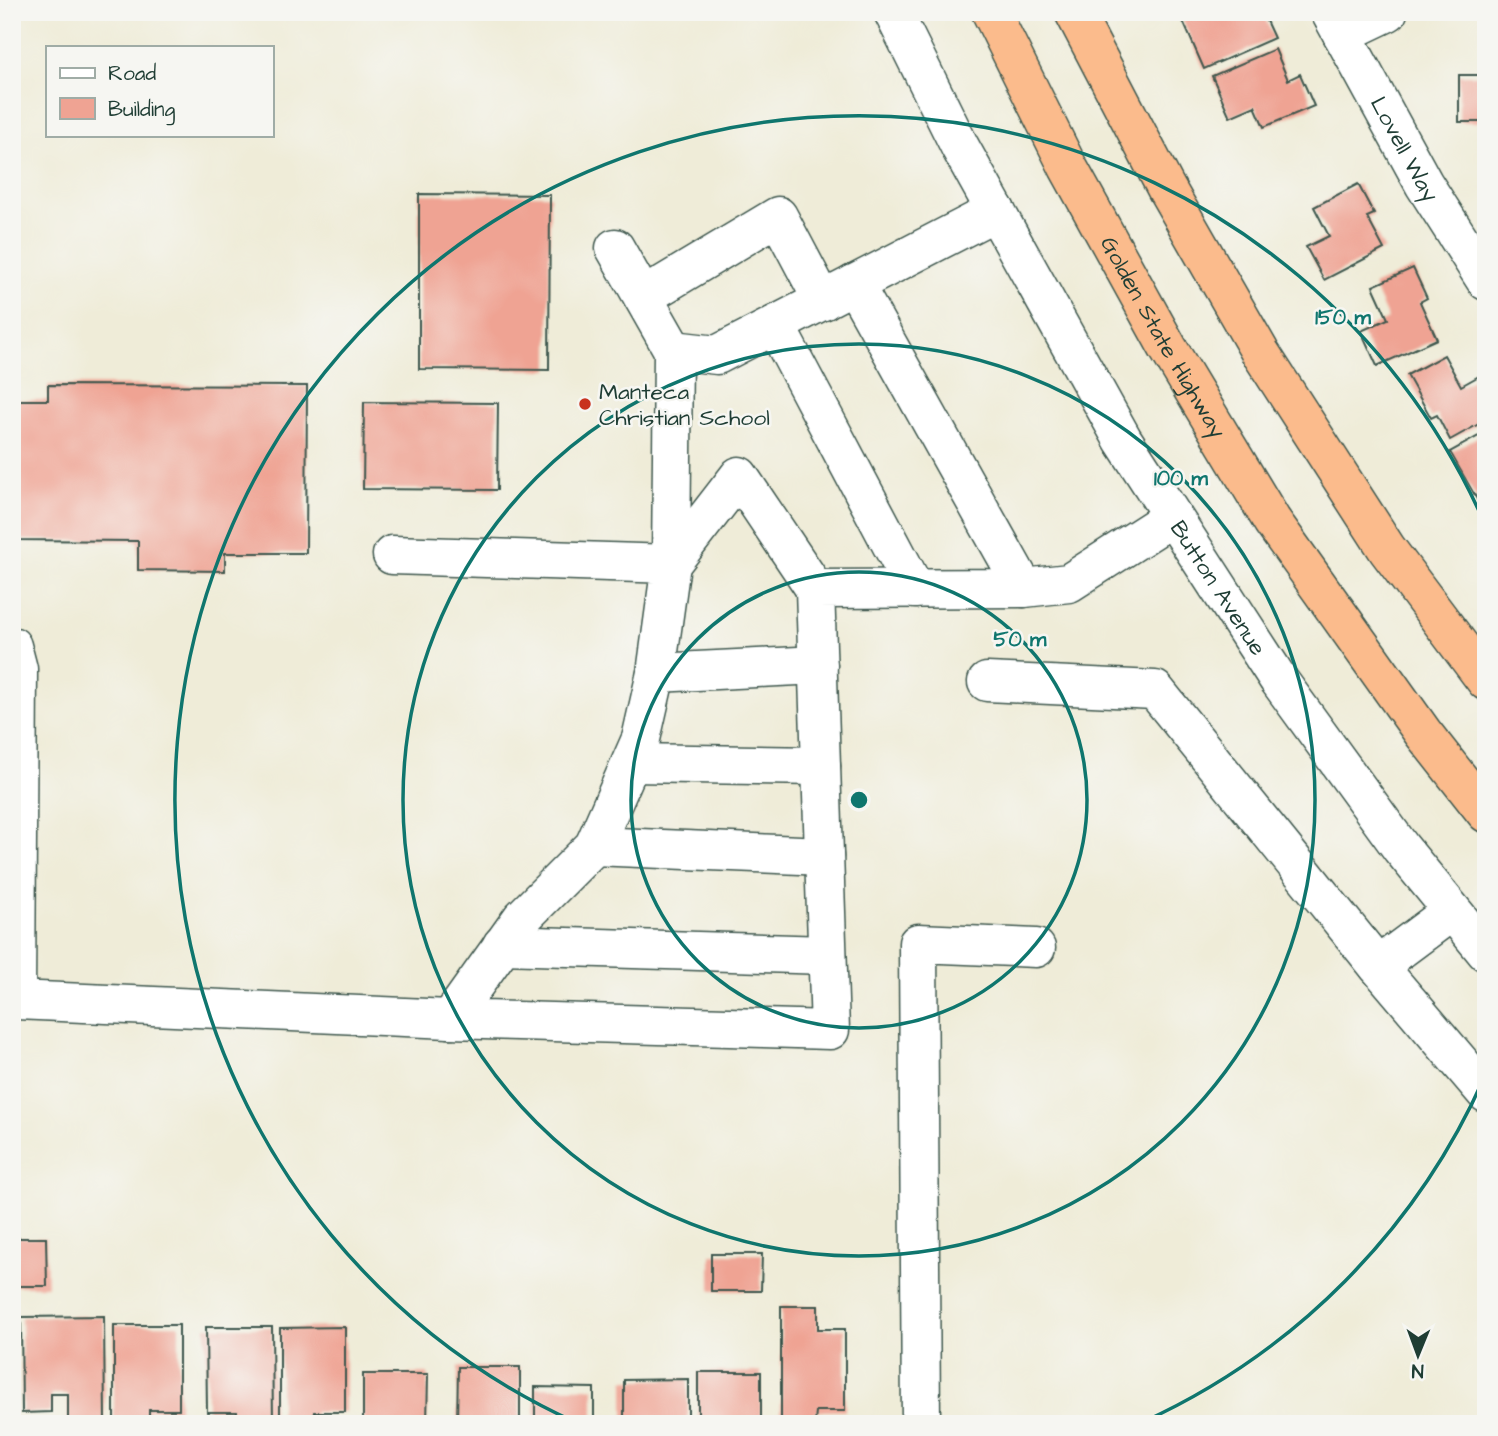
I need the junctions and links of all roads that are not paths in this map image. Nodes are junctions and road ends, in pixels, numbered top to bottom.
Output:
1 (893, 12) edge
2 (991, 12) edge
3 (1074, 12) edge
4 (1388, 12) edge
5 (1336, 23) edge
6 (996, 212) junction
7 (615, 248) dead end
8 (1486, 281) edge
9 (839, 293) junction
10 (643, 297) junction
11 (775, 325) junction
12 (673, 350) junction
13 (1172, 517) junction
14 (392, 555) dead end
15 (671, 564) junction
16 (1024, 588) junction
17 (815, 589) junction
18 (915, 589) junction
19 (12, 646) edge
20 (818, 665) junction
21 (656, 673) junction
22 (1486, 681) edge
23 (987, 682) dead end
24 (631, 763) junction
25 (821, 766) junction
26 (1486, 813) edge
27 (594, 846) junction
28 (824, 856) junction
29 (1452, 911) junction
30 (502, 945) junction
31 (1036, 948) dead end
32 (1486, 951) edge
33 (828, 954) junction
34 (1378, 966) junction
35 (450, 1019) junction
36 (1486, 1093) edge
37 (921, 1424) edge

1 - 6 street, Button Avenue
2 - 26 highway, Golden State Highway
3 - 22 highway
4 - 5 street
5 - 8 street, Lovell Way
6 - 9 street
6 - 13 street, Button Avenue
7 - 10 street
9 - 10 street
9 - 11 street
9 - 16 street
10 - 12 street
11 - 12 street
11 - 18 street
12 - 15 street
13 - 16 street
13 - 29 street, Button Avenue
14 - 15 street
15 - 17 street
15 - 21 street
16 - 18 street
17 - 18 street
17 - 20 street
19 - 35 street
20 - 21 street
20 - 25 street
21 - 24 street
23 - 34 street
24 - 25 street
24 - 27 street
25 - 28 street
27 - 28 street
27 - 30 street
28 - 33 street
29 - 32 street, Button Avenue
29 - 34 street
30 - 33 street
30 - 35 street
31 - 37 street
33 - 35 street
34 - 36 street

